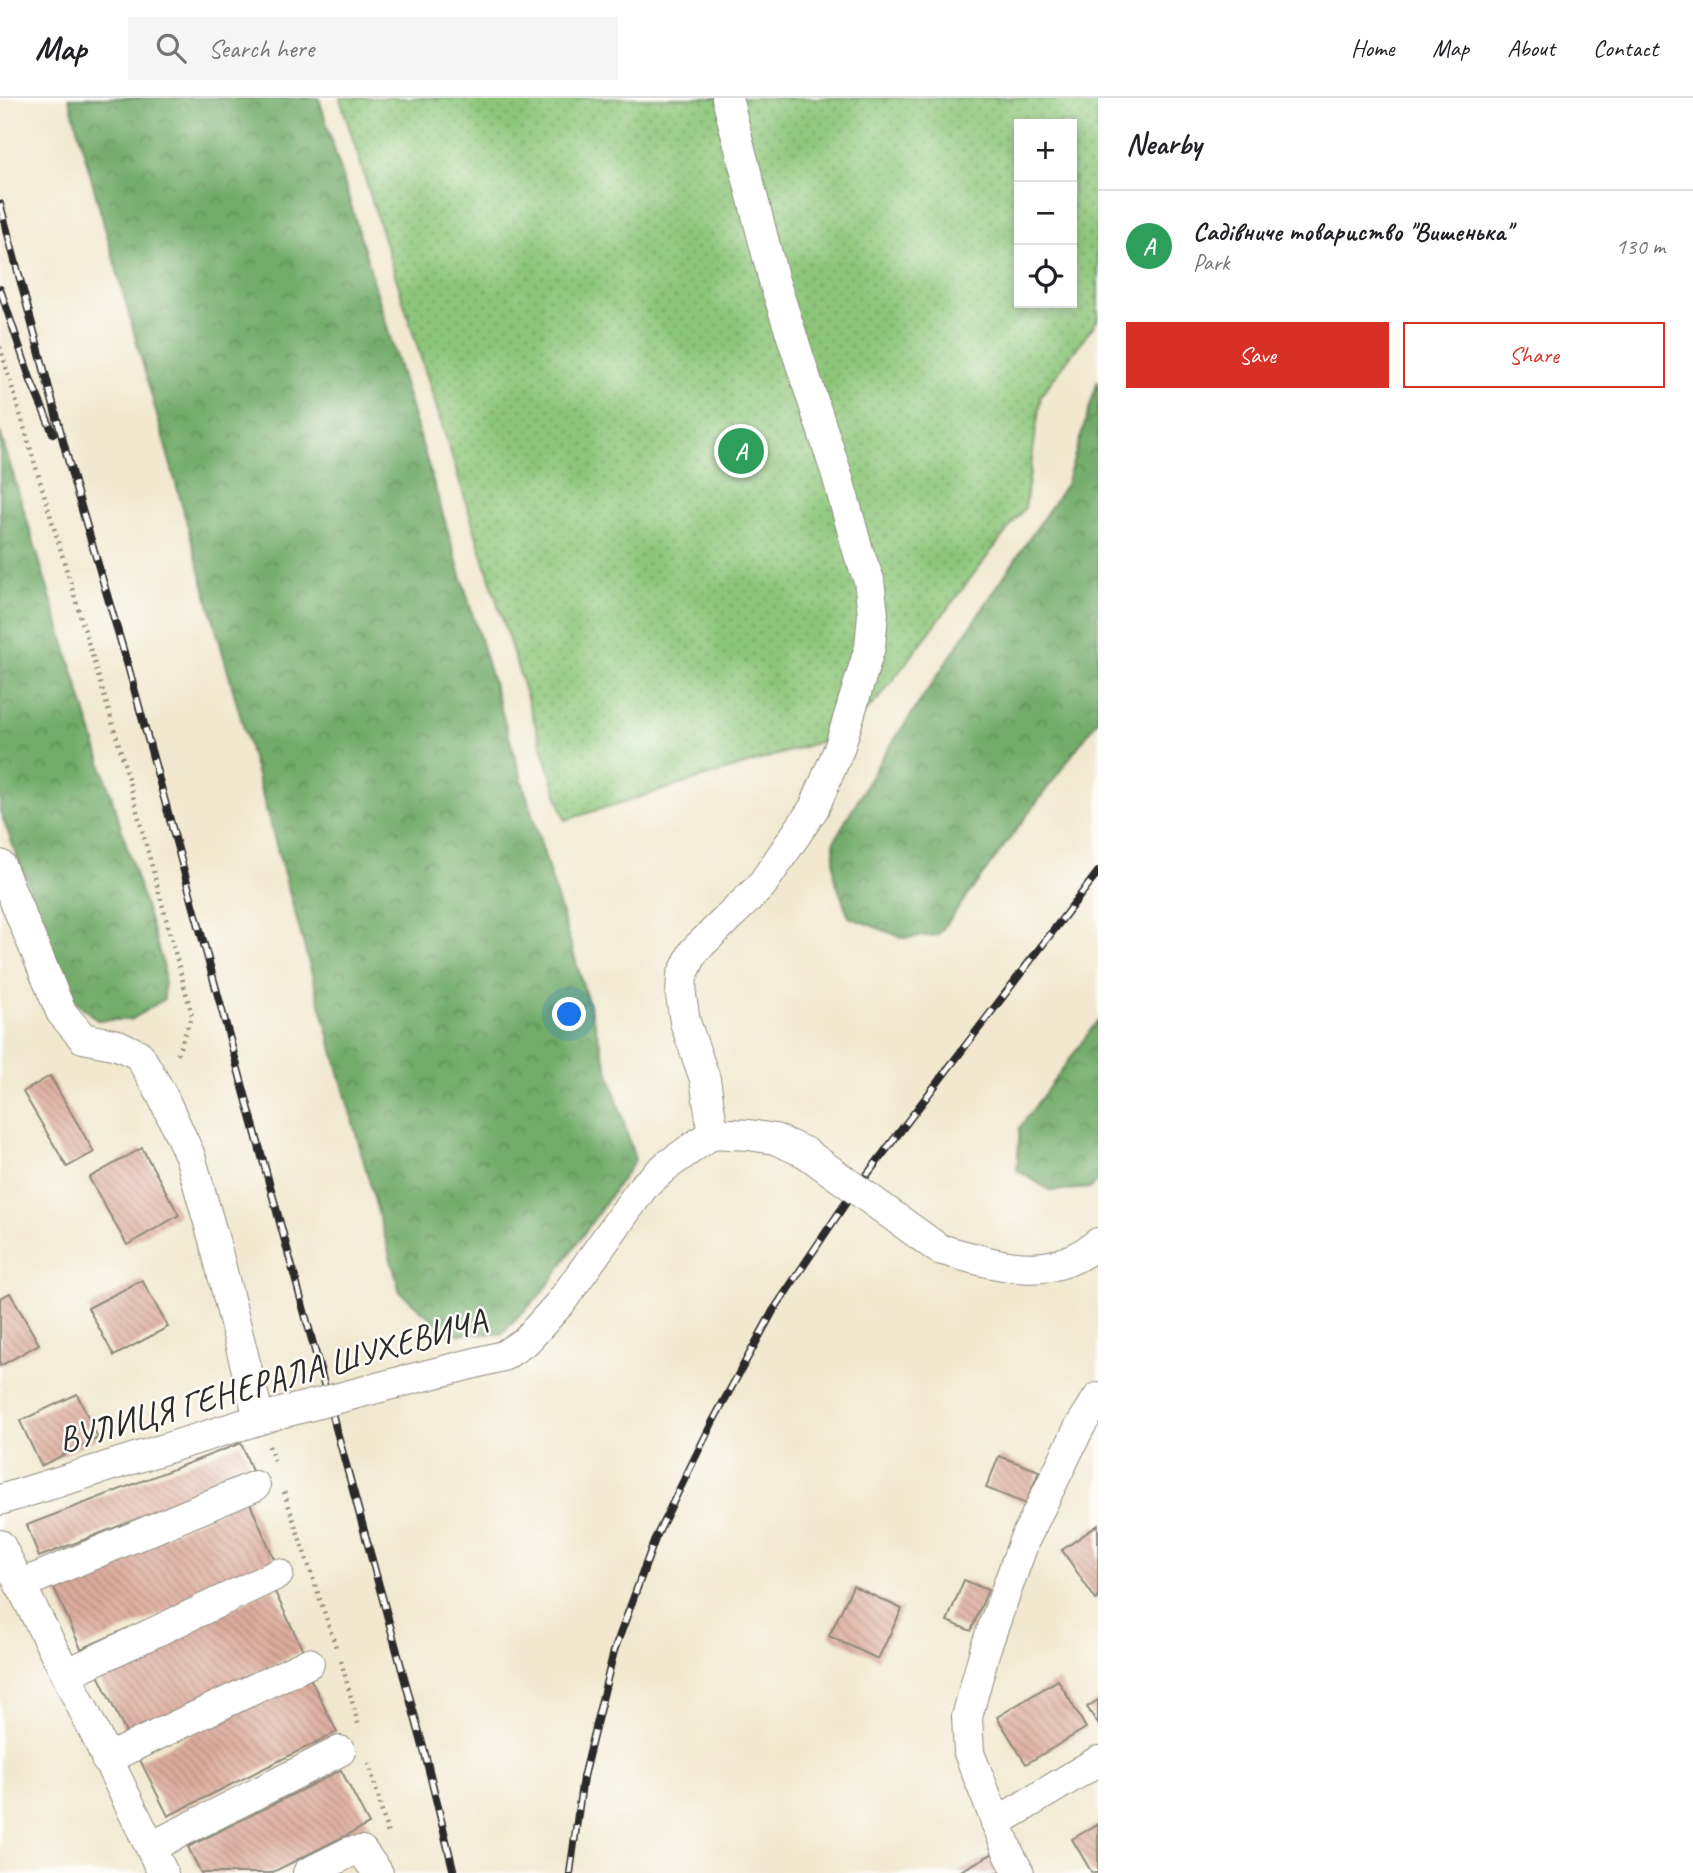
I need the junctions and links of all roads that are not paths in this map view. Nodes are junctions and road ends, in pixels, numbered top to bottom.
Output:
1 (727, 98) edge
2 (0, 865) edge
3 (713, 1133) junction
4 (1098, 1243) edge
5 (1098, 1398) edge
6 (270, 1416) junction
7 (255, 1486) dead end
8 (0, 1500) edge
9 (0, 1545) edge
10 (278, 1574) dead end
11 (20, 1585) junction
12 (309, 1663) dead end
13 (66, 1674) junction
14 (340, 1751) dead end
15 (106, 1759) junction
16 (1098, 1760) edge
17 (996, 1823) junction
18 (157, 1860) edge
19 (308, 1873) edge
20 (377, 1873) edge
21 (1019, 1873) edge

1 - 3 street
2 - 6 street
3 - 4 street, bridge
3 - 6 street, ВУЛИЦЯ ГЕНЕРАЛА ШУХЕВИЧА, bridge
5 - 17 street
6 - 8 street, ВУЛИЦЯ ГЕНЕРАЛА ШУХЕВИЧА
7 - 11 street
9 - 11 street
10 - 13 street
11 - 13 street
12 - 15 street
13 - 15 street
14 - 18 street
15 - 18 street
16 - 17 street
17 - 21 street
19 - 20 street

